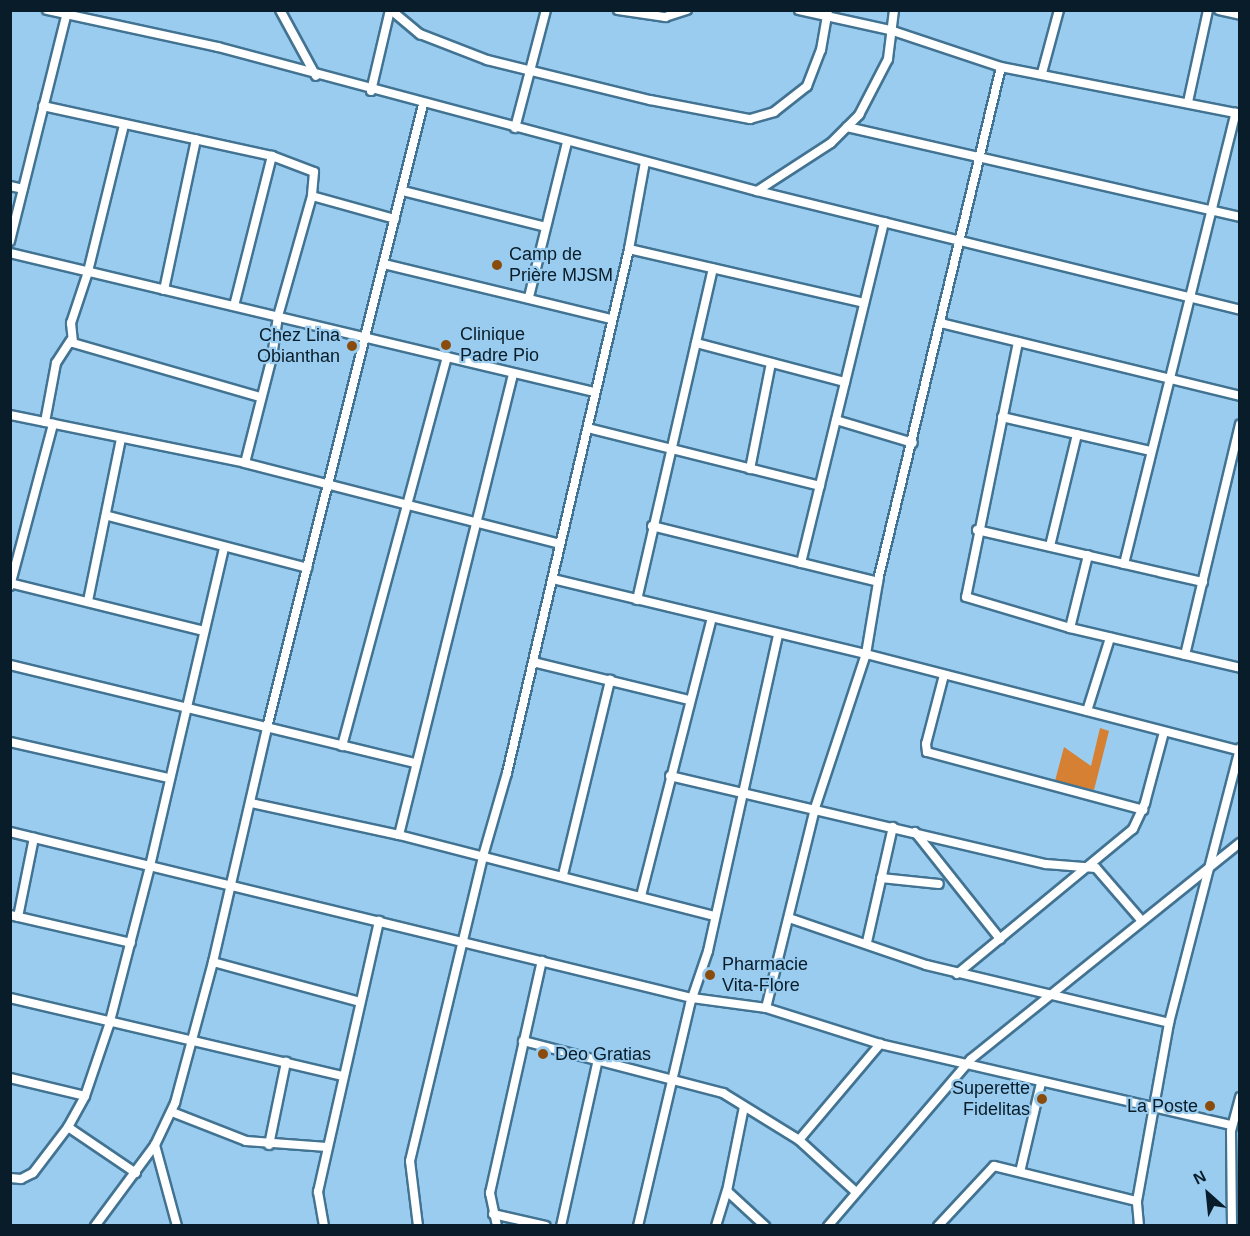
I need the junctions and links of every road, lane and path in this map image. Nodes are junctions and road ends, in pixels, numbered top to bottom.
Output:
1 (47, 10) edge
2 (280, 10) edge
3 (391, 10) edge
4 (546, 10) edge
5 (618, 10) edge
6 (687, 10) edge
7 (799, 10) edge
8 (894, 10) edge
9 (1059, 10) edge
10 (1208, 10) edge
11 (1219, 10) edge
12 (67, 13) edge
13 (827, 13) edge
14 (1237, 14) edge
15 (890, 30) junction
16 (1001, 67) junction
17 (530, 70) junction
18 (1042, 74) junction
19 (316, 76) junction
20 (371, 91) junction
21 (1188, 102) junction
22 (423, 104) junction
23 (43, 106) junction
24 (1238, 113) edge
25 (124, 125) junction
26 (847, 127) junction
27 (515, 128) junction
28 (196, 139) junction
29 (567, 142) junction
30 (272, 156) junction
31 (979, 158) junction
32 (645, 162) junction
33 (10, 186) edge
34 (23, 189) junction
35 (403, 191) junction
36 (757, 191) junction
37 (312, 196) junction
38 (1214, 211) junction
39 (1239, 217) edge
40 (395, 219) junction
41 (884, 222) junction
42 (546, 227) junction
43 (962, 240) junction
44 (10, 241) edge
45 (629, 249) junction
46 (10, 253) edge
47 (384, 264) junction
48 (713, 269) junction
49 (88, 272) junction
50 (164, 290) junction
51 (529, 297) junction
52 (1191, 299) junction
53 (864, 303) junction
54 (234, 306) junction
55 (1239, 310) edge
56 (278, 316) junction
57 (611, 319) junction
58 (941, 323) junction
59 (364, 338) junction
60 (71, 340) junction
61 (1018, 342) junction
62 (696, 343) junction
63 (447, 357) junction
64 (771, 363) junction
65 (513, 374) junction
66 (1171, 379) junction
67 (845, 382) junction
68 (594, 392) junction
69 (260, 396) junction
70 (1239, 396) edge
71 (10, 415) edge
72 (1002, 417) junction
73 (836, 420) junction
74 (49, 423) junction
75 (1239, 424) edge
76 (588, 428) junction
77 (1077, 434) junction
78 (121, 440) junction
79 (913, 443) junction
80 (669, 448) junction
81 (1152, 451) junction
82 (245, 463) junction
83 (750, 469) junction
84 (328, 486) junction
85 (820, 486) junction
86 (406, 505) junction
87 (108, 516) junction
88 (477, 525) junction
89 (652, 526) junction
90 (977, 530) junction
91 (560, 544) junction
92 (1050, 546) junction
93 (224, 547) junction
94 (1088, 555) junction
95 (801, 563) junction
96 (1124, 564) junction
97 (306, 568) junction
98 (553, 579) junction
99 (878, 582) junction
100 (1203, 582) junction
101 (11, 584) edge
102 (637, 600) junction
103 (88, 601) junction
104 (712, 618) junction
105 (1070, 628) junction
106 (204, 631) junction
107 (778, 635) junction
108 (1110, 638) junction
109 (866, 654) junction
110 (1185, 655) junction
111 (533, 662) junction
112 (10, 665) edge
113 (1239, 668) edge
114 (944, 675) junction
115 (610, 680) junction
116 (689, 700) junction
117 (185, 708) junction
118 (1087, 711) junction
119 (267, 728) junction
120 (1164, 732) junction
121 (10, 742) edge
122 (342, 746) junction
123 (1239, 750) edge
124 (416, 763) junction
125 (670, 776) junction
126 (169, 778) junction
127 (744, 793) junction
128 (251, 803) junction
129 (815, 807) junction
130 (1143, 810) junction
131 (893, 826) junction
132 (10, 832) edge
133 (915, 832) junction
134 (399, 835) junction
135 (34, 838) junction
136 (1239, 843) edge
137 (483, 856) junction
138 (150, 866) junction
139 (1092, 866) junction
140 (1205, 873) junction
141 (563, 875) junction
142 (881, 878) junction
143 (230, 884) junction
144 (939, 884) dead end
145 (641, 896) junction
146 (14, 916) edge
147 (715, 916) junction
148 (789, 918) junction
149 (1141, 920) junction
150 (378, 921) junction
151 (1000, 939) junction
152 (462, 942) junction
153 (867, 942) junction
154 (131, 943) junction
155 (542, 961) junction
156 (213, 962) junction
157 (957, 974) junction
158 (1046, 997) junction
159 (10, 998) edge
160 (692, 998) junction
161 (360, 1002) junction
162 (766, 1008) junction
163 (110, 1020) junction
164 (1169, 1023) junction
165 (192, 1038) junction
166 (523, 1041) junction
167 (880, 1044) junction
168 (598, 1059) junction
169 (286, 1062) junction
170 (965, 1065) junction
171 (343, 1076) junction
172 (10, 1078) edge
173 (673, 1081) junction
174 (1041, 1083) junction
175 (85, 1096) junction
176 (1239, 1097) edge
177 (1152, 1104) junction
178 (744, 1107) junction
179 (172, 1112) junction
180 (1235, 1125) edge
181 (68, 1127) junction
182 (799, 1140) junction
183 (155, 1145) junction
184 (269, 1145) junction
185 (327, 1147) junction
186 (1020, 1172) junction
187 (136, 1173) junction
188 (10, 1178) edge
189 (727, 1191) junction
190 (856, 1192) junction
191 (1137, 1201) junction
192 (494, 1214) junction
193 (95, 1226) edge
194 (177, 1226) edge
195 (324, 1226) edge
196 (418, 1226) edge
197 (497, 1226) edge
198 (546, 1226) edge
199 (561, 1226) edge
200 (638, 1226) edge
201 (716, 1226) edge
202 (765, 1226) edge
203 (828, 1226) edge
204 (938, 1226) edge
205 (1139, 1226) edge
206 (1232, 1226) edge

1 - 12 street
2 - 19 street
3 - 17 street
3 - 20 street
4 - 17 street
5 - 6 street
7 - 13 street
8 - 15 street
9 - 18 street
10 - 21 street
11 - 14 street
12 - 19 street
12 - 23 street
13 - 15 street
13 - 17 street
15 - 16 street
15 - 26 street
16 - 18 street
16 - 31 street
17 - 27 street
18 - 21 street
19 - 20 street
20 - 22 street
21 - 24 street
22 - 27 street
22 - 35 street
23 - 25 street
23 - 34 street
24 - 38 street
25 - 28 street
25 - 49 street
26 - 31 street
26 - 36 street
27 - 29 street
28 - 30 street
28 - 50 street
29 - 32 street
29 - 42 street
30 - 37 street
30 - 54 street
31 - 38 street
31 - 43 street
32 - 36 street
32 - 45 street
33 - 34 street
34 - 44 street
35 - 40 street
35 - 42 street
36 - 41 street
37 - 40 street
37 - 56 street
38 - 39 street
38 - 52 street
40 - 47 street
41 - 43 street
41 - 53 street
42 - 51 street
43 - 52 street
43 - 58 street
45 - 48 street
45 - 57 street
46 - 49 street
47 - 51 street
47 - 59 street
48 - 53 street
48 - 62 street
49 - 50 street
49 - 60 street
50 - 54 street
51 - 57 street
52 - 55 street
52 - 66 street
53 - 67 street
54 - 56 street
56 - 59 street
56 - 69 street
57 - 68 street
58 - 61 street
58 - 79 street
59 - 63 street
59 - 84 street
60 - 69 street
60 - 74 street
61 - 66 street
61 - 72 street
62 - 64 street
62 - 80 street
63 - 65 street
63 - 86 street
64 - 67 street
64 - 83 street
65 - 68 street
65 - 88 street
66 - 70 street
66 - 81 street
67 - 73 street
68 - 76 street
69 - 82 street
71 - 74 street
72 - 77 street
72 - 90 street
73 - 79 street
73 - 85 street
74 - 78 street
74 - 101 street
75 - 100 street
76 - 80 street
76 - 91 street
77 - 81 street
77 - 92 street
78 - 82 street
78 - 87 street
79 - 99 street
80 - 83 street
80 - 89 street
81 - 96 street
82 - 84 street
83 - 85 street
84 - 86 street
84 - 97 street
85 - 95 street
86 - 88 street
86 - 122 street
87 - 93 street
87 - 103 street
88 - 91 street
88 - 124 street
89 - 95 street
89 - 102 street
90 - 92 street
90 - 105 street
91 - 98 street
92 - 94 street
93 - 97 street
93 - 106 street
94 - 96 street
94 - 105 street
95 - 99 street
96 - 100 street
97 - 119 street
98 - 102 street
98 - 111 street
99 - 109 street
100 - 110 street
101 - 103 street
102 - 104 street
103 - 106 street
104 - 107 street
104 - 116 street
105 - 108 street
106 - 117 street
107 - 109 street
107 - 127 street
108 - 110 street
108 - 118 street
109 - 114 street
109 - 129 street
110 - 113 street
111 - 115 street
111 - 137 street
112 - 117 street
114 - 118 street
114 - 130 street
115 - 116 street
115 - 141 street
116 - 125 street
117 - 119 street
117 - 126 street
118 - 120 street
119 - 122 street
119 - 128 street
120 - 123 street
120 - 130 street
121 - 126 street
122 - 124 street
123 - 140 street
124 - 134 street
125 - 127 street
125 - 145 street
126 - 138 street
127 - 129 street
127 - 147 street
128 - 134 street
128 - 143 street
129 - 131 street
129 - 148 street
130 - 139 street
131 - 133 street
131 - 142 street
132 - 135 street
133 - 139 street
133 - 151 street
134 - 137 street
135 - 138 street
135 - 146 street
136 - 140 street
137 - 141 street
137 - 152 street
138 - 143 street
138 - 154 street
139 - 149 street
139 - 151 street
140 - 149 street
140 - 164 street
141 - 145 street
142 - 144 street
142 - 153 street
143 - 150 street
143 - 156 street
145 - 147 street
146 - 154 street
147 - 160 street
148 - 153 street
148 - 162 street
149 - 158 street
150 - 152 street
150 - 161 street
151 - 157 street
152 - 155 street
152 - 196 street
153 - 157 street
154 - 163 street
155 - 160 street
155 - 166 street
156 - 161 street
156 - 165 street
157 - 158 street
158 - 164 street
158 - 170 street
159 - 163 street
160 - 162 street
160 - 173 street
161 - 171 street
162 - 167 street
163 - 165 street
163 - 175 street
164 - 177 street
165 - 169 street
165 - 179 street
166 - 168 street
166 - 192 street
167 - 170 street
167 - 182 street
168 - 173 street
168 - 199 street
169 - 171 street
169 - 184 street
170 - 174 street
170 - 190 street
171 - 185 street
172 - 175 street
173 - 178 street
173 - 200 street
174 - 177 street
174 - 186 street
175 - 181 street
176 - 180 street
177 - 180 street
177 - 191 street
178 - 182 street
178 - 189 street
179 - 183 street
179 - 184 street
180 - 206 street
181 - 187 street
181 - 188 street
182 - 190 street
183 - 187 street
183 - 194 street
184 - 185 street
185 - 195 street
186 - 191 street
186 - 204 street
187 - 193 street
189 - 201 street
189 - 202 street
190 - 203 street
191 - 205 street
192 - 197 street
192 - 198 street

